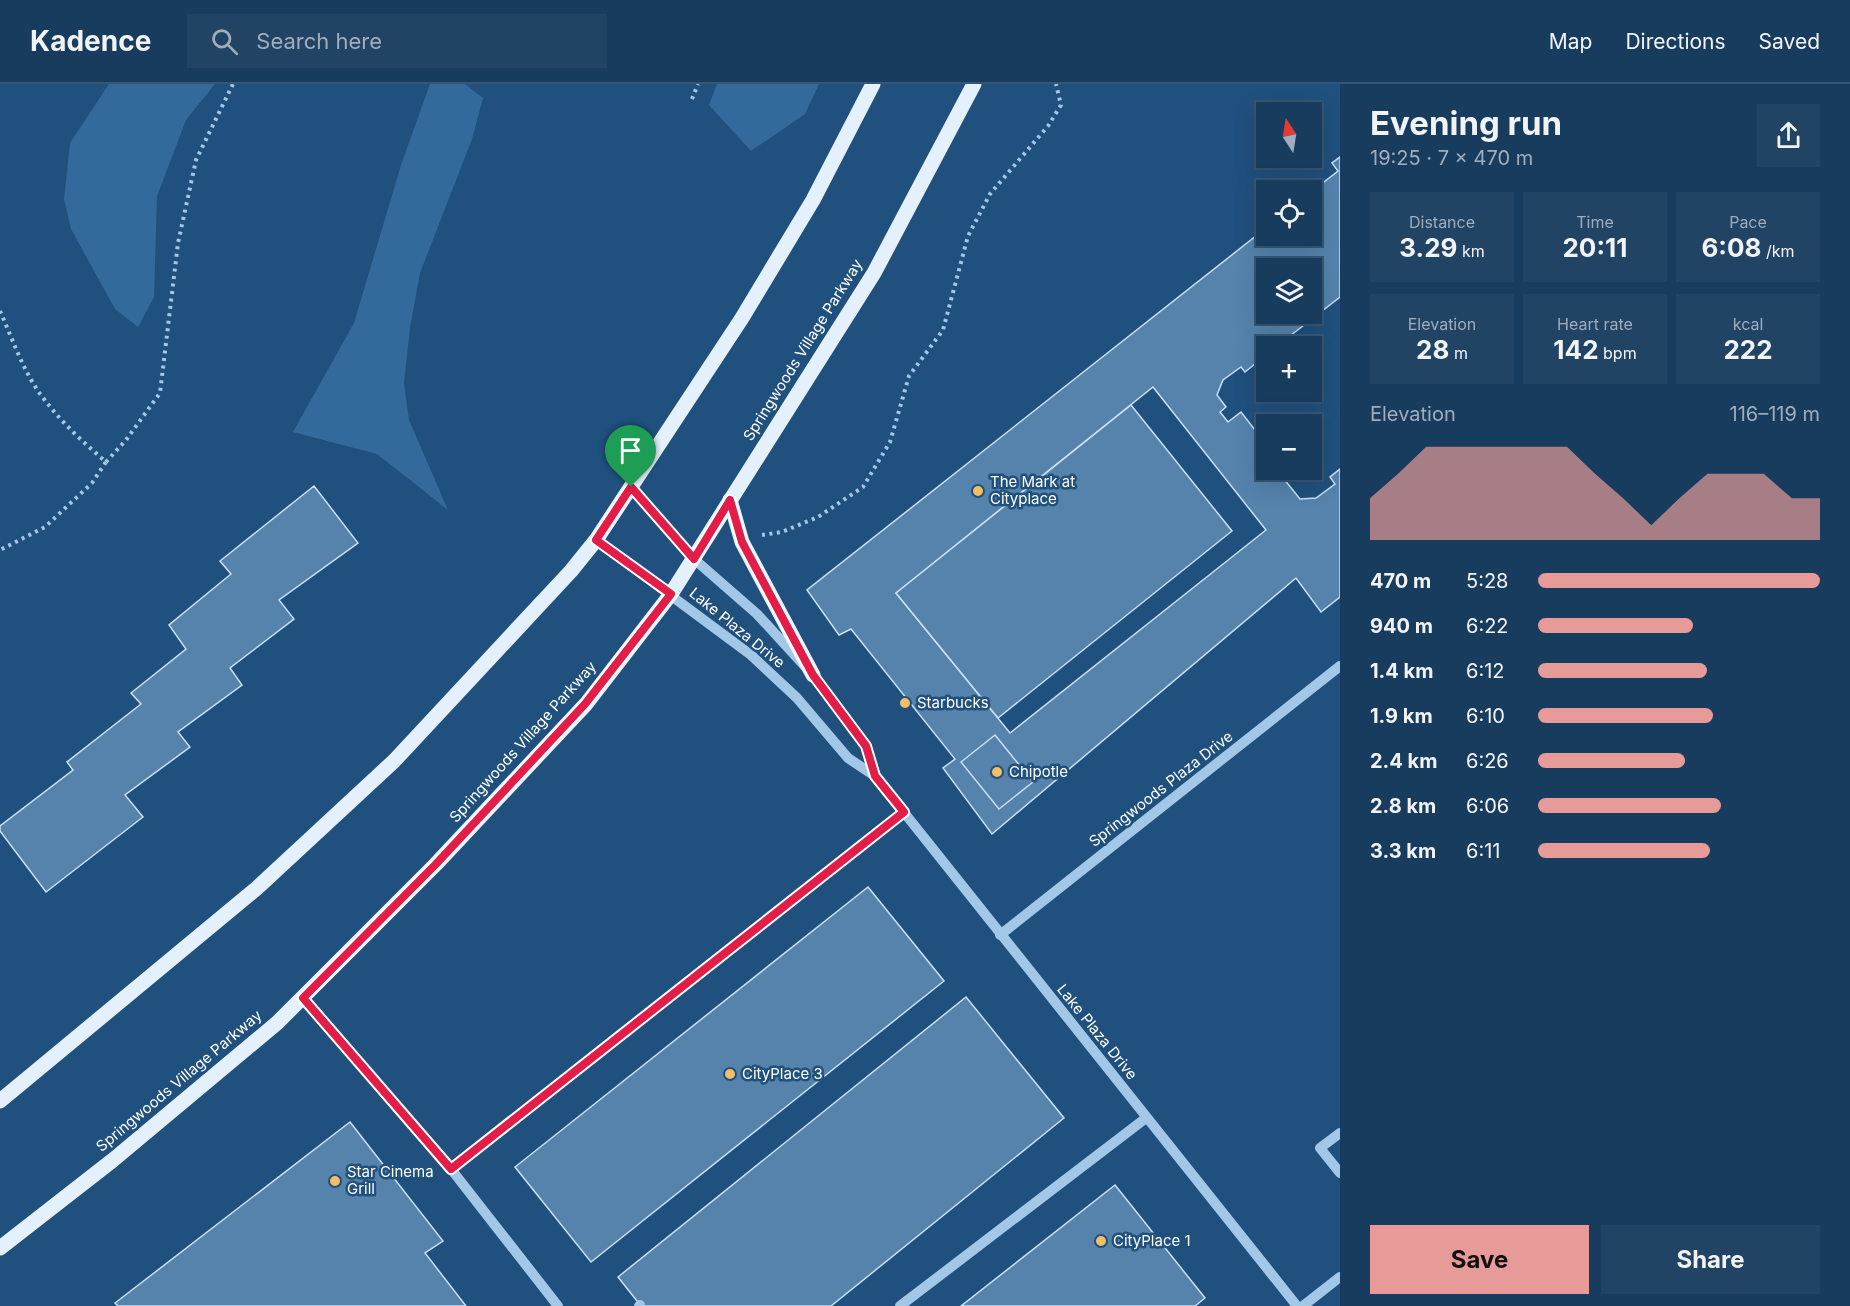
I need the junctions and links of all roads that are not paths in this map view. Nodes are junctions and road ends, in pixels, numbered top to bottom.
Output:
1 (873, 84) edge
2 (974, 84) edge
3 (631, 487) junction
4 (730, 500) junction
5 (596, 540) junction
6 (694, 559) junction
7 (671, 594) junction
8 (1340, 666) edge
9 (813, 675) junction
10 (875, 776) junction
11 (904, 812) junction
12 (1000, 935) junction
13 (303, 998) junction
14 (0, 1101) edge
15 (1146, 1118) junction
16 (1340, 1132) edge
17 (451, 1169) junction
18 (1340, 1173) edge
19 (0, 1248) edge
20 (1340, 1277) edge
21 (558, 1306) edge
22 (900, 1306) edge
23 (1297, 1306) edge
24 (1303, 1306) edge

1 - 3 main road
2 - 4 main road, Springwoods Village Parkway
3 - 5 main road
3 - 6 street, Lake Plaza Drive
4 - 6 main road, Springwoods Village Parkway
4 - 9 main road
5 - 7 street, Lake Plaza Drive
5 - 14 main road
6 - 7 main road, Springwoods Village Parkway
6 - 9 street, Lake Plaza Drive
7 - 10 street, Lake Plaza Drive
7 - 13 main road, Springwoods Village Parkway
8 - 12 street, Springwoods Plaza Drive
9 - 10 street, Lake Plaza Drive
10 - 11 street, Lake Plaza Drive
11 - 12 street, Lake Plaza Drive
11 - 17 street
12 - 15 street, Lake Plaza Drive
13 - 17 street
13 - 19 main road, Springwoods Village Parkway
15 - 22 street
15 - 23 street, Lake Plaza Drive
16 - 18 street
17 - 21 street
20 - 24 street

